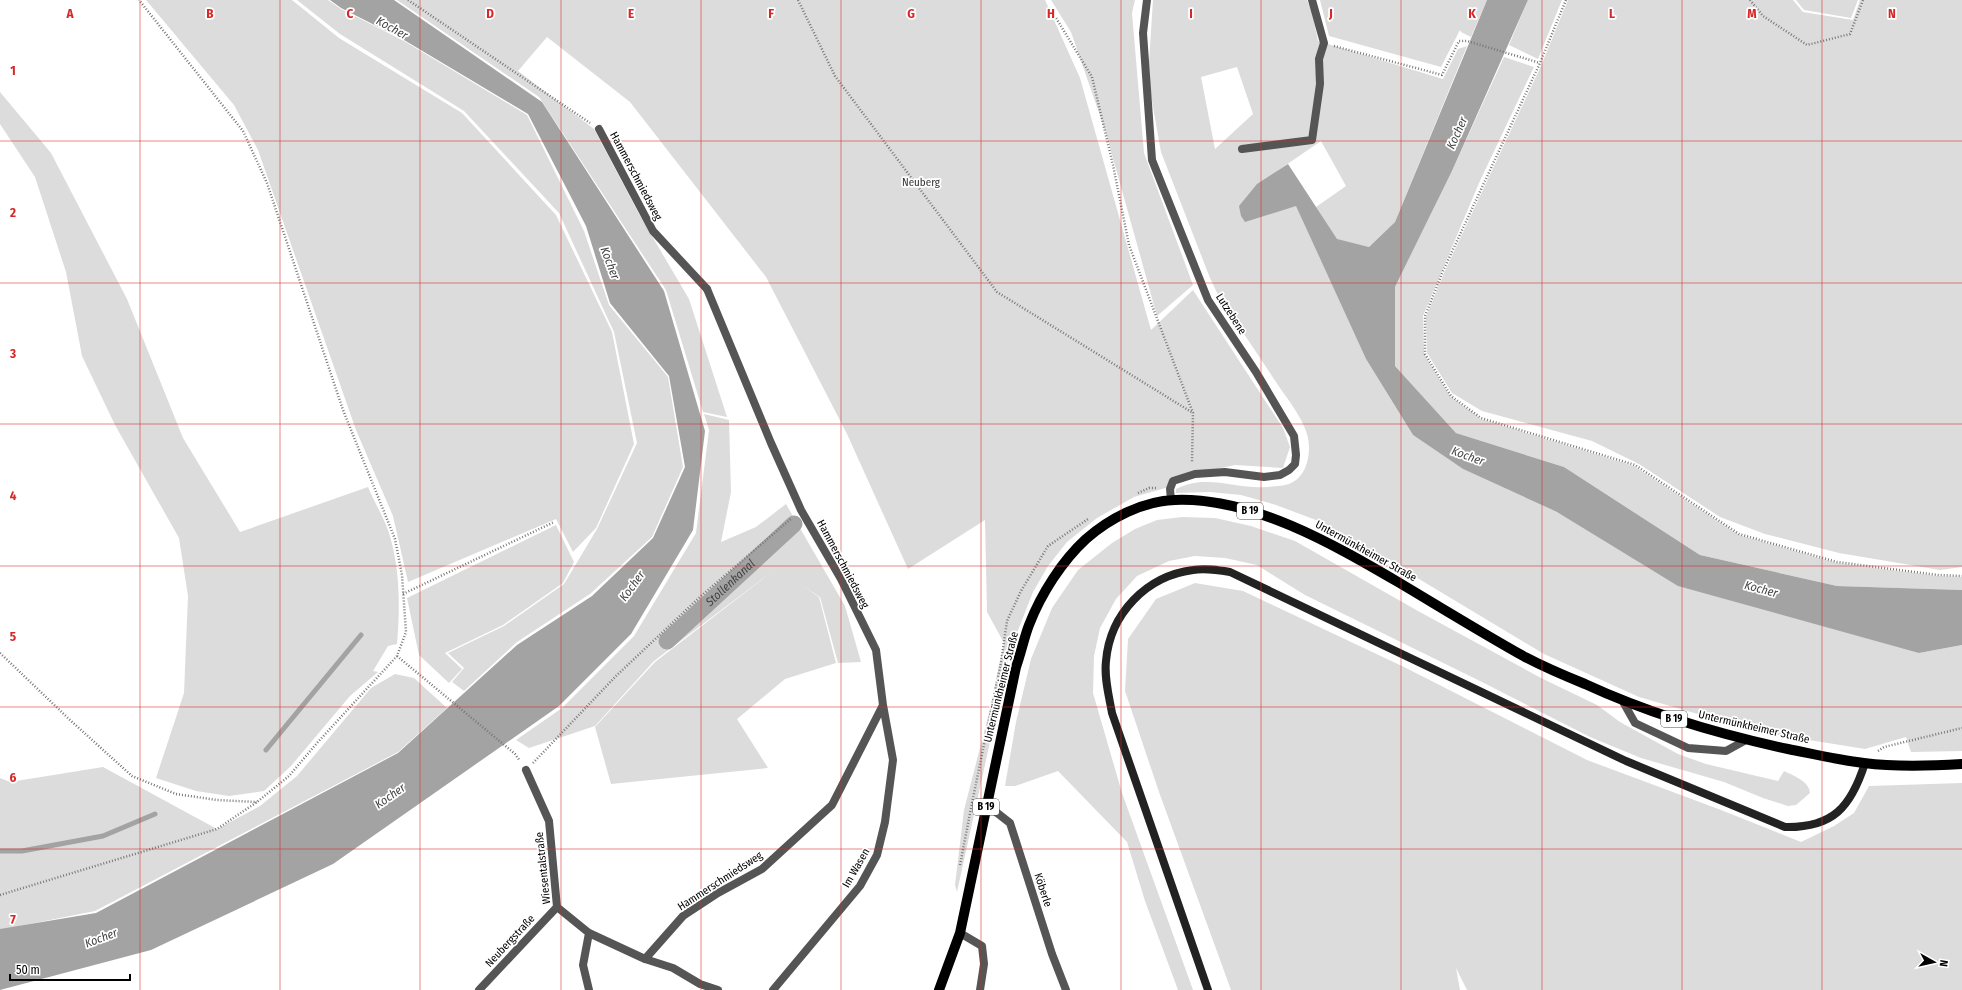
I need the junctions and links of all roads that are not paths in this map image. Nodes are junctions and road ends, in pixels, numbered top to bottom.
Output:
1 (1147, 0) edge
2 (1312, 0) edge
3 (598, 129) road end
4 (1242, 149) dead end
5 (1171, 500) junction
6 (1622, 700) junction
7 (883, 705) junction
8 (1746, 740) junction
9 (1865, 764) junction
10 (1962, 764) edge
11 (526, 770) road end
12 (987, 805) junction
13 (557, 907) junction
14 (589, 933) junction
15 (960, 933) junction
16 (645, 959) junction
17 (479, 990) edge
18 (588, 990) edge
19 (718, 990) edge
20 (773, 990) edge
21 (939, 990) edge
22 (980, 990) edge
23 (1066, 990) edge
24 (1208, 990) edge

1 - 5 street, Lutzebene
2 - 4 street
3 - 7 street, Hammerschmiedsweg
5 - 6 main road, Untermünkheimer Straße / B 19
5 - 12 main road, Untermünkheimer Straße / B 19
6 - 8 main road, Untermünkheimer Straße / B 19
6 - 8 street
7 - 16 street, Hammerschmiedsweg
7 - 20 street, Im Wasen
8 - 9 main road, Untermünkheimer Straße / B 19
9 - 10 main road, Untermünkheimer Straße / B 19
9 - 24 main road
11 - 13 street, Wiesentalstraße
12 - 15 main road, Untermünkheimer Straße / B 19
12 - 23 street, Köberle
13 - 14 street, Wiesentalstraße
13 - 17 street, Neubergstraße
14 - 16 street, Wiesentalstraße
14 - 18 street
15 - 21 main road, Untermünkheimer Straße / B 19
15 - 22 street
16 - 19 street, Wiesentalstraße

